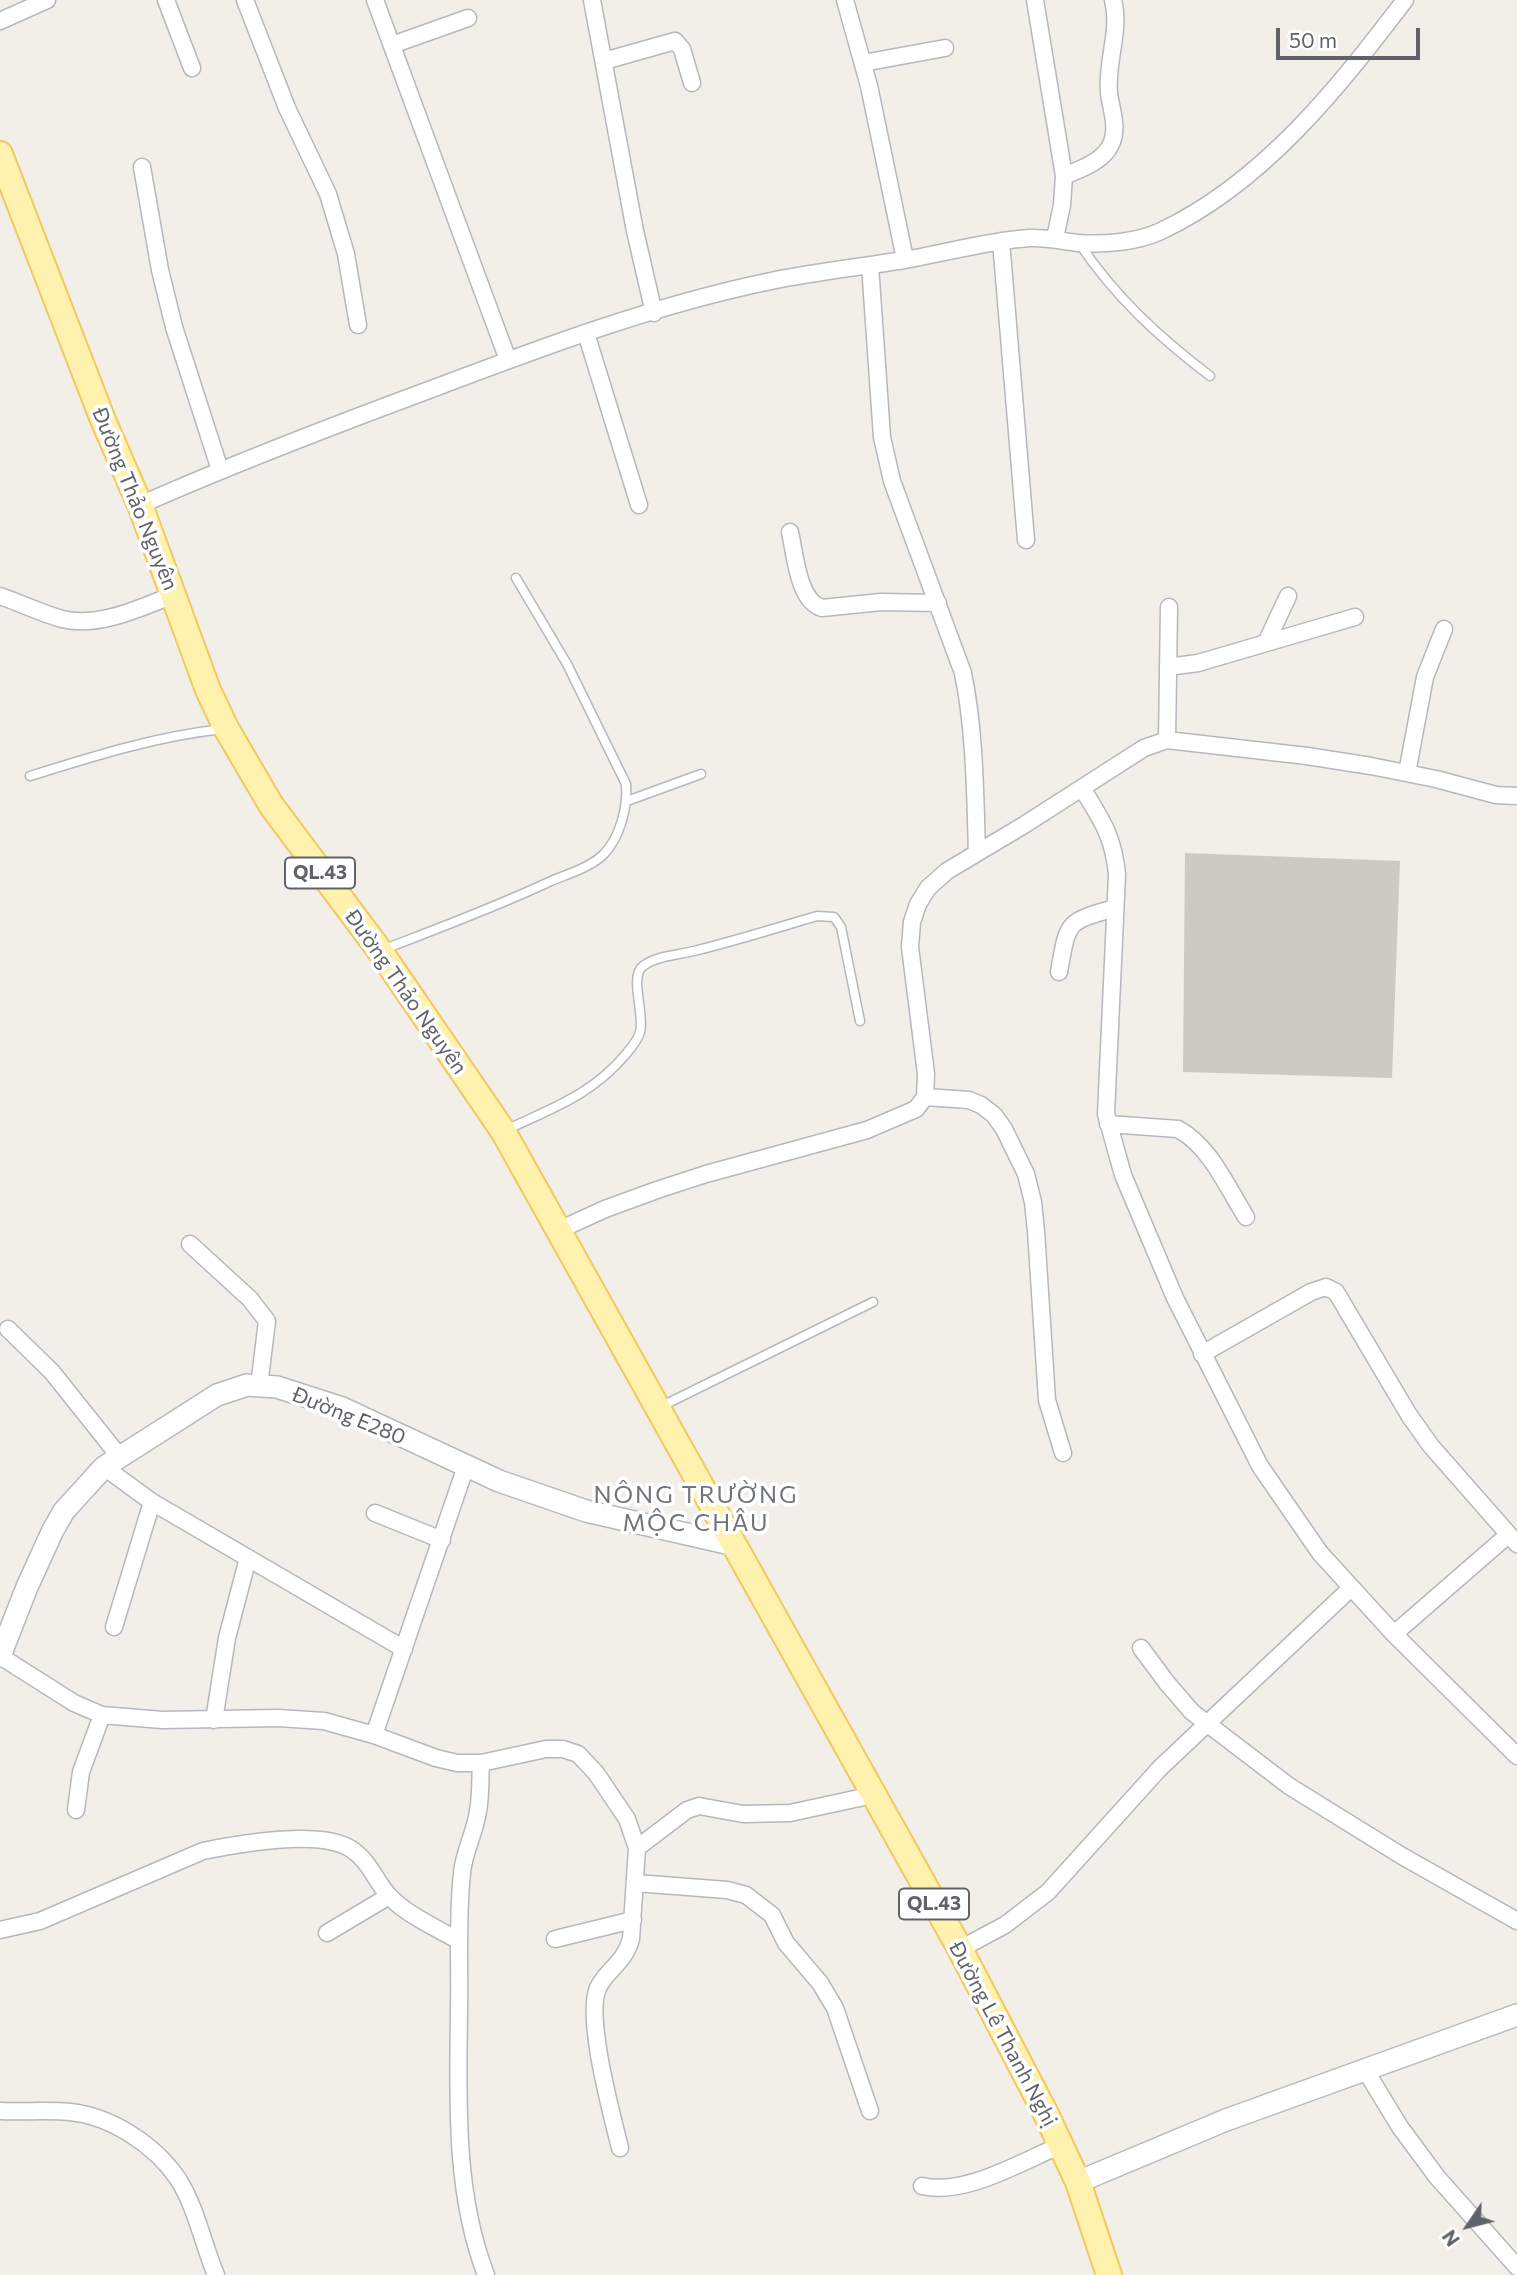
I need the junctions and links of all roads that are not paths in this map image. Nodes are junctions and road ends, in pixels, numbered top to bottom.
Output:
1 (47, 0) edge
2 (166, 0) edge
3 (245, 0) edge
4 (375, 0) edge
5 (592, 0) edge
6 (845, 0) edge
7 (1035, 0) edge
8 (1113, 0) edge
9 (1405, 0) edge
10 (468, 18) dead end
11 (0, 21) edge
12 (392, 46) junction
13 (945, 48) dead end
14 (604, 61) junction
15 (863, 63) junction
16 (192, 68) dead end
17 (692, 83) dead end
18 (0, 154) edge
19 (142, 167) dead end
20 (1064, 176) junction
21 (7, 191) edge
22 (1055, 238) junction
23 (1001, 241) junction
24 (1079, 243) junction
25 (905, 259) junction
26 (870, 265) junction
27 (654, 313) junction
28 (358, 325) dead end
29 (586, 333) junction
30 (508, 360) junction
31 (1210, 376) dead end
32 (220, 470) junction
33 (140, 505) junction
34 (639, 505) dead end
35 (790, 532) dead end
36 (1026, 540) dead end
37 (516, 578) dead end
38 (173, 595) junction
39 (0, 596) edge
40 (1288, 596) dead end
41 (938, 603) junction
42 (1169, 607) dead end
43 (1355, 617) dead end
44 (1444, 629) dead end
45 (1266, 643) junction
46 (1168, 667) junction
47 (226, 728) junction
48 (1167, 740) junction
49 (1407, 773) junction
50 (701, 774) dead end
51 (30, 776) dead end
52 (1082, 788) junction
53 (1517, 796) edge
54 (627, 801) junction
55 (977, 852) junction
56 (1115, 908) junction
57 (380, 951) junction
58 (1059, 972) dead end
59 (860, 1021) dead end
60 (925, 1097) junction
61 (1108, 1124) junction
62 (503, 1131) junction
63 (1246, 1216) dead end
64 (558, 1230) junction
65 (190, 1244) dead end
66 (873, 1301) dead end
67 (8, 1329) dead end
68 (1202, 1354) junction
69 (259, 1386) junction
70 (656, 1409) junction
71 (1063, 1453) dead end
72 (111, 1462) junction
73 (466, 1466) junction
74 (152, 1502) junction
75 (375, 1513) dead end
76 (1513, 1539) edge
77 (442, 1540) junction
78 (735, 1545) junction
79 (248, 1558) junction
80 (1350, 1589) junction
81 (114, 1627) dead end
82 (1394, 1634) junction
83 (1141, 1648) dead end
84 (404, 1649) junction
85 (0, 1656) edge
86 (102, 1715) junction
87 (214, 1720) junction
88 (1207, 1725) junction
89 (374, 1735) junction
90 (1517, 1756) edge
91 (481, 1763) junction
92 (873, 1795) junction
93 (76, 1810) dead end
94 (637, 1848) junction
95 (636, 1883) junction
96 (389, 1896) junction
97 (633, 1920) junction
98 (1517, 1921) edge
99 (0, 1930) edge
100 (327, 1933) dead end
101 (555, 1939) dead end
102 (460, 1941) junction
103 (960, 1950) junction
104 (1517, 2015) edge
105 (1364, 2068) junction
106 (0, 2111) edge
107 (870, 2111) dead end
108 (1061, 2145) junction
109 (620, 2148) dead end
110 (1078, 2182) junction
111 (922, 2186) dead end
112 (1517, 2267) edge
113 (216, 2275) edge
114 (486, 2275) edge
115 (1109, 2275) edge

1 - 11 street
2 - 16 street
3 - 28 street
4 - 12 street
5 - 14 street
6 - 15 street
7 - 20 street
8 - 20 street
9 - 24 street
10 - 12 street
12 - 30 street
13 - 15 street
14 - 17 street
14 - 27 street
15 - 25 street
18 - 21 main road, Đường Thảo Nguyên / QL.43
19 - 32 street
20 - 22 street
21 - 33 main road, Đường Thảo Nguyên / QL.43
22 - 23 street
22 - 24 street
23 - 25 street
23 - 36 street
24 - 31 lane
25 - 26 street
26 - 27 street
26 - 41 street
27 - 29 street
29 - 30 street
29 - 34 street
30 - 32 street
32 - 33 street
33 - 38 main road, Đường Thảo Nguyên / QL.43
35 - 41 street
37 - 54 lane
38 - 39 street
38 - 47 main road, Đường Thảo Nguyên / QL.43
40 - 45 street
41 - 55 street
42 - 46 street
43 - 45 street
44 - 49 street
45 - 46 street
46 - 48 street
47 - 51 lane
47 - 57 main road, Đường Thảo Nguyên / QL.43
48 - 49 street
48 - 52 street
49 - 53 street
50 - 54 lane
52 - 55 street
52 - 56 street
54 - 57 lane
55 - 60 street
56 - 58 street
56 - 61 street
57 - 62 main road, Đường Thảo Nguyên / QL.43
59 - 62 lane
60 - 64 street
60 - 71 street
61 - 63 street
61 - 68 street
62 - 64 main road, Đường Thảo Nguyên / QL.43
64 - 70 main road, Đường Thảo Nguyên / QL.43
65 - 69 street
66 - 70 lane
67 - 72 street
68 - 76 street
68 - 80 street
69 - 72 main road, Đường E280
69 - 73 main road, Đường E280
70 - 78 main road, Đường Thảo Nguyên / QL.43
72 - 74 street
72 - 85 main road, Đường E280
73 - 77 street
73 - 78 main road, Đường E280
74 - 79 street
74 - 81 street
75 - 77 street
76 - 82 street
77 - 84 street
78 - 92 main road, Đường Lê Thanh Nghị / QL.43
79 - 84 street
79 - 87 street
80 - 82 street
80 - 88 street
82 - 90 street
83 - 88 street
84 - 89 street
85 - 86 street
86 - 87 street
86 - 93 street
87 - 89 street
88 - 98 street
88 - 103 street
89 - 91 street
91 - 94 street
91 - 102 street
92 - 94 street
92 - 103 main road, Đường Lê Thanh Nghị / QL.43
94 - 95 street
95 - 97 street
95 - 107 street
96 - 99 street
96 - 100 street
96 - 102 street
97 - 101 street
97 - 109 street
102 - 114 street
103 - 108 main road, Đường Lê Thanh Nghị / QL.43
104 - 105 main road
105 - 110 main road
105 - 112 street
106 - 113 street
108 - 110 main road, Đường Lê Thanh Nghị / QL.43
108 - 111 street
110 - 115 main road, Đường Lê Thanh Nghị / QL.43

